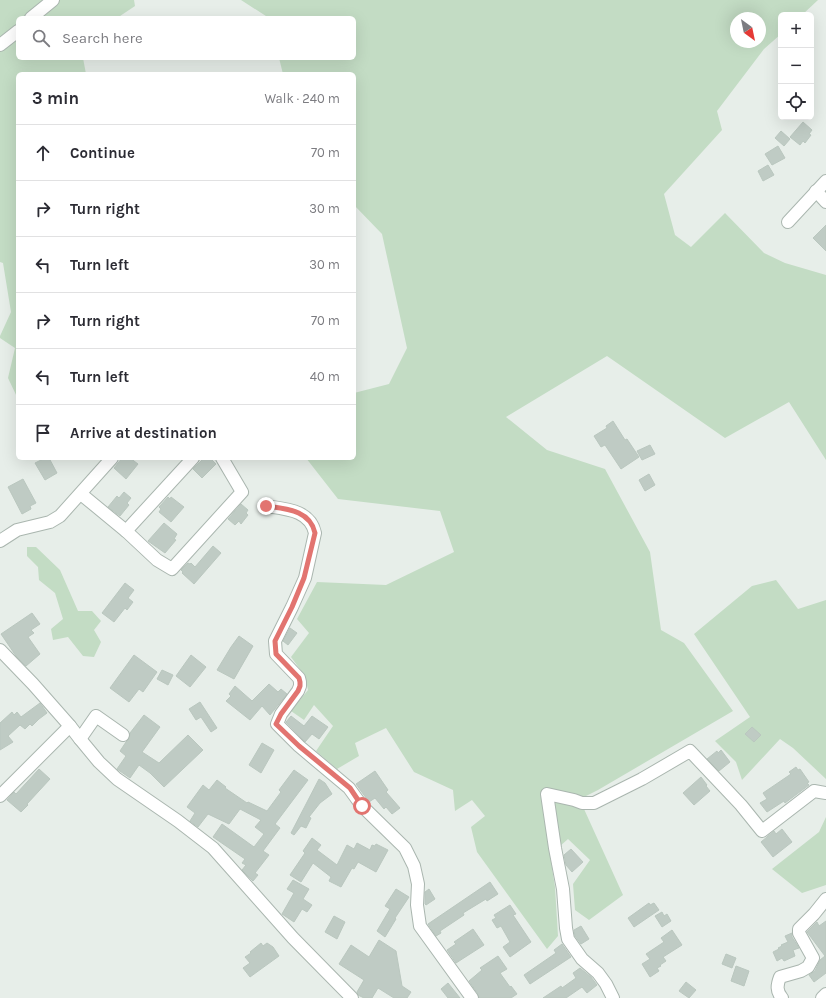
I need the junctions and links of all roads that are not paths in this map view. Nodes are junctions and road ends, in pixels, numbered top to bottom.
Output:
1 (53, 0) edge
2 (33, 16) edge
3 (16, 33) edge
4 (0, 45) edge
5 (826, 181) edge
6 (816, 191) junction
7 (826, 202) edge
8 (788, 222) dead end
9 (110, 460) edge
10 (191, 460) edge
11 (223, 460) edge
12 (81, 494) junction
13 (266, 506) dead end
14 (126, 531) junction
15 (0, 541) edge
16 (0, 650) edge
17 (70, 726) junction
18 (123, 735) dead end
19 (80, 739) junction
20 (826, 793) edge
21 (0, 796) edge
22 (826, 899) edge
23 (826, 994) edge
24 (352, 998) edge
25 (472, 998) edge
26 (614, 998) edge
27 (782, 998) edge
28 (822, 998) edge

1 - 2 street
3 - 4 street
5 - 6 street
6 - 7 street
6 - 8 street
9 - 12 street
10 - 14 street
11 - 14 street
12 - 14 street
12 - 15 street
13 - 25 street
16 - 17 street
17 - 19 street
17 - 21 street
18 - 19 street
19 - 24 street
20 - 26 street
22 - 27 street
23 - 28 street

